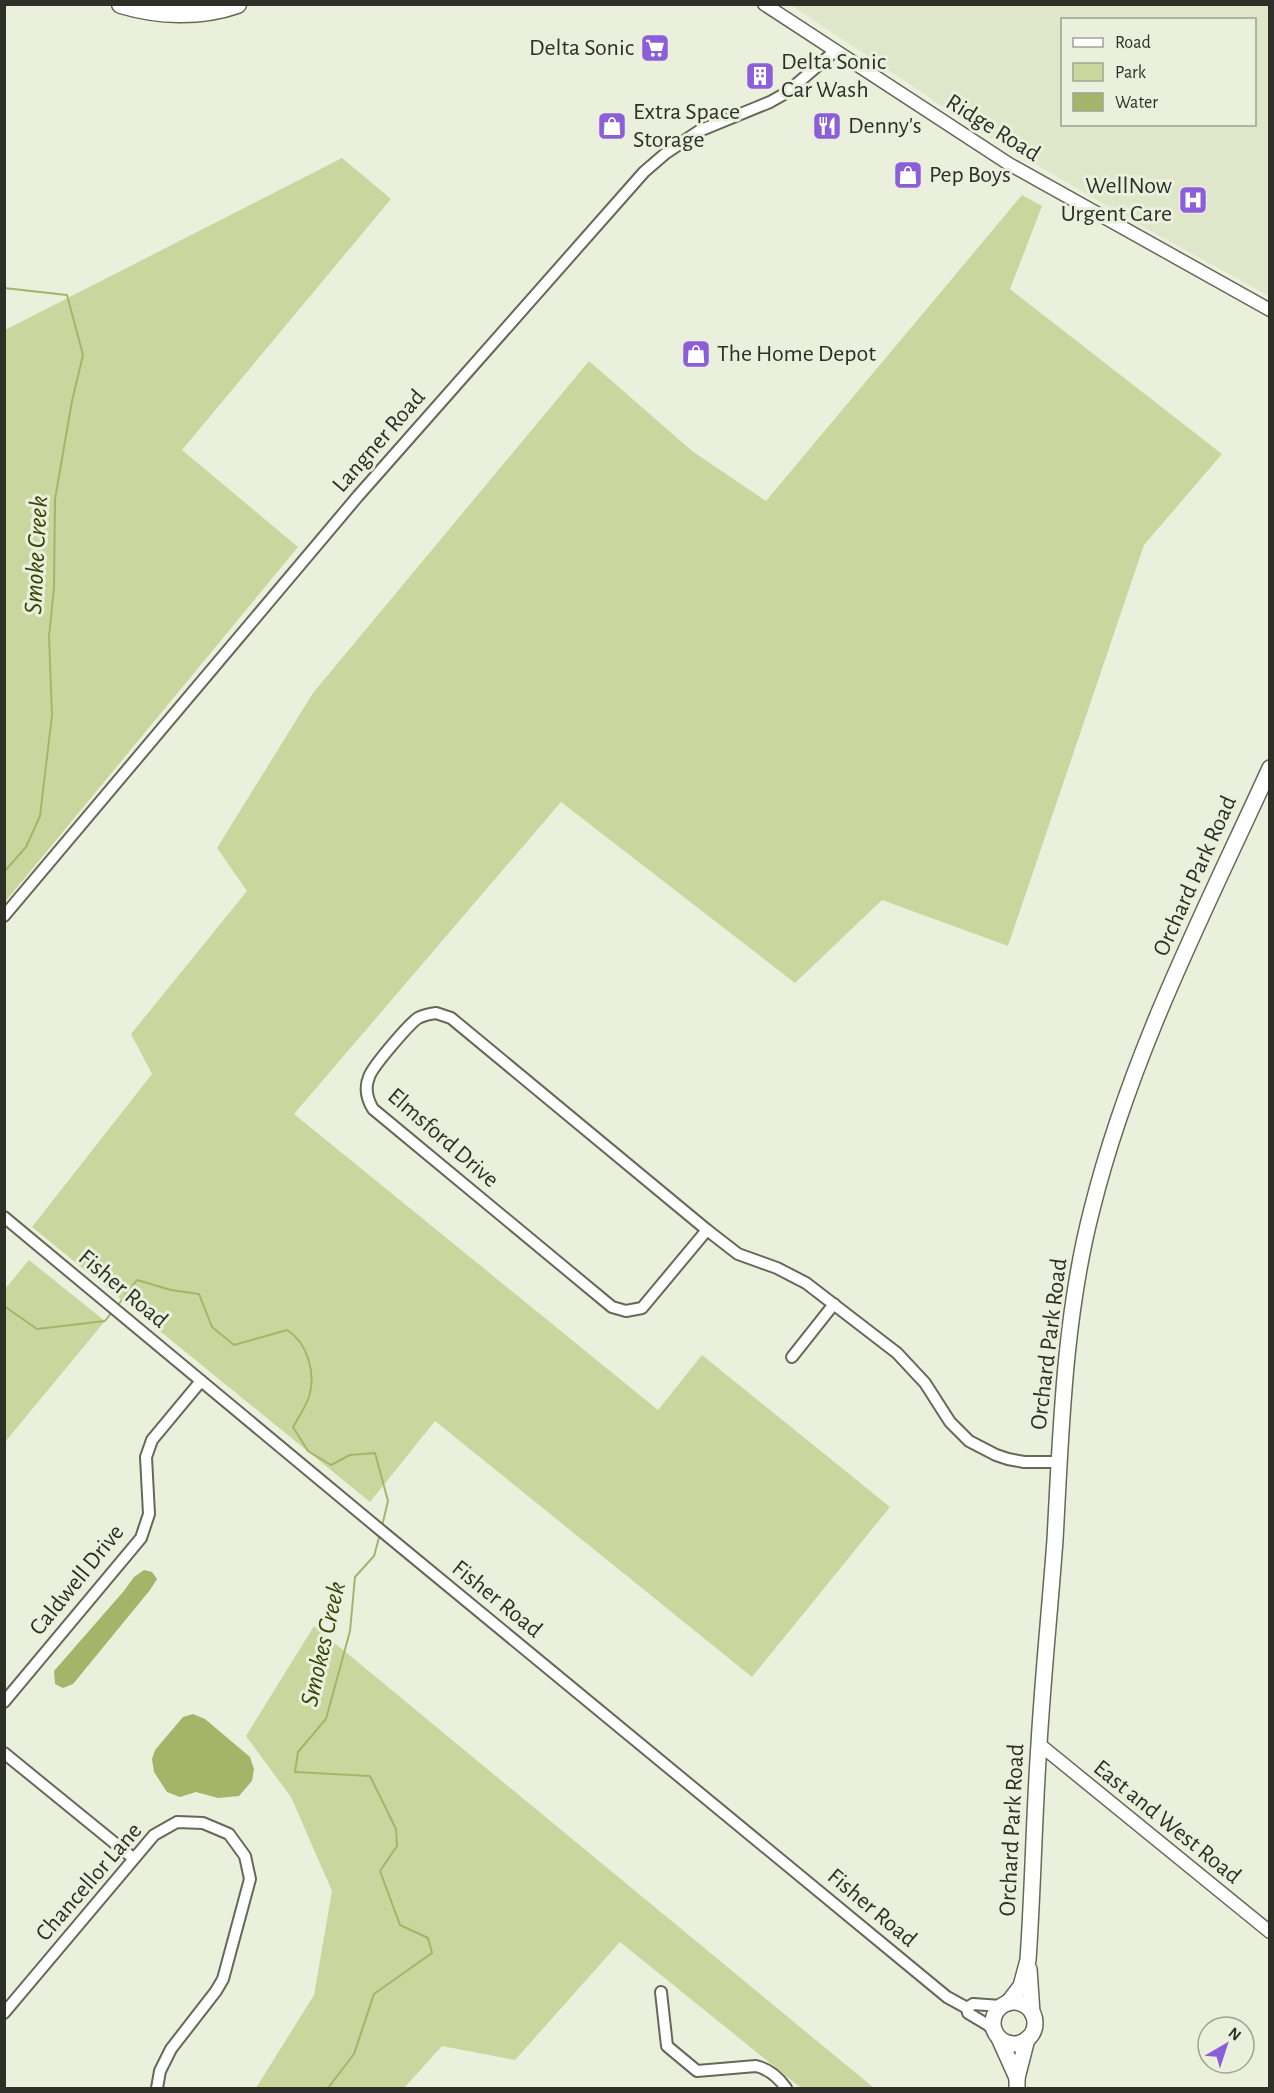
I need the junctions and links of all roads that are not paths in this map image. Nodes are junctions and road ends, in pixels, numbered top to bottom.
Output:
1 (121, 4) edge
2 (237, 4) edge
3 (764, 4) edge
4 (835, 51) junction
5 (1269, 310) edge
6 (1269, 768) edge
7 (4, 916) edge
8 (4, 1217) edge
9 (707, 1230) junction
10 (834, 1304) junction
11 (792, 1357) dead end
12 (201, 1381) junction
13 (1059, 1462) junction
14 (4, 1702) edge
15 (1039, 1744) junction
16 (4, 1753) edge
17 (133, 1858) junction
18 (1269, 1932) edge
19 (1028, 1960) junction
20 (661, 1992) dead end
21 (1005, 2004) junction
22 (967, 2008) junction
23 (4, 2013) edge
24 (1032, 2013) junction
25 (997, 2035) junction
26 (1027, 2039) junction
27 (1017, 2083) edge
28 (157, 2088) edge
29 (786, 2088) edge

1 - 2 highway
3 - 4 street, Ridge Road
4 - 5 street, Ridge Road
4 - 7 street, Langner Road
6 - 13 main road, Orchard Park Road
8 - 12 street, Fisher Road
9 - 9 street, Elmsford Drive
9 - 10 street, Elmsford Drive
10 - 11 street
10 - 13 street, Elmsford Drive
12 - 14 street, Caldwell Drive
12 - 22 street, Fisher Road
13 - 15 main road, Orchard Park Road
15 - 18 street, East and West Road
15 - 19 main road, Orchard Park Road
16 - 17 street
17 - 23 street, Chancellor Lane
17 - 28 street, Chancellor Lane
19 - 21 main road, Orchard Park Road
19 - 24 main road, Orchard Park Road
20 - 29 street
21 - 22 street
21 - 24 main road
21 - 25 main road
22 - 25 street, Fisher Road
24 - 26 main road
25 - 26 main road
25 - 27 main road
26 - 27 main road

